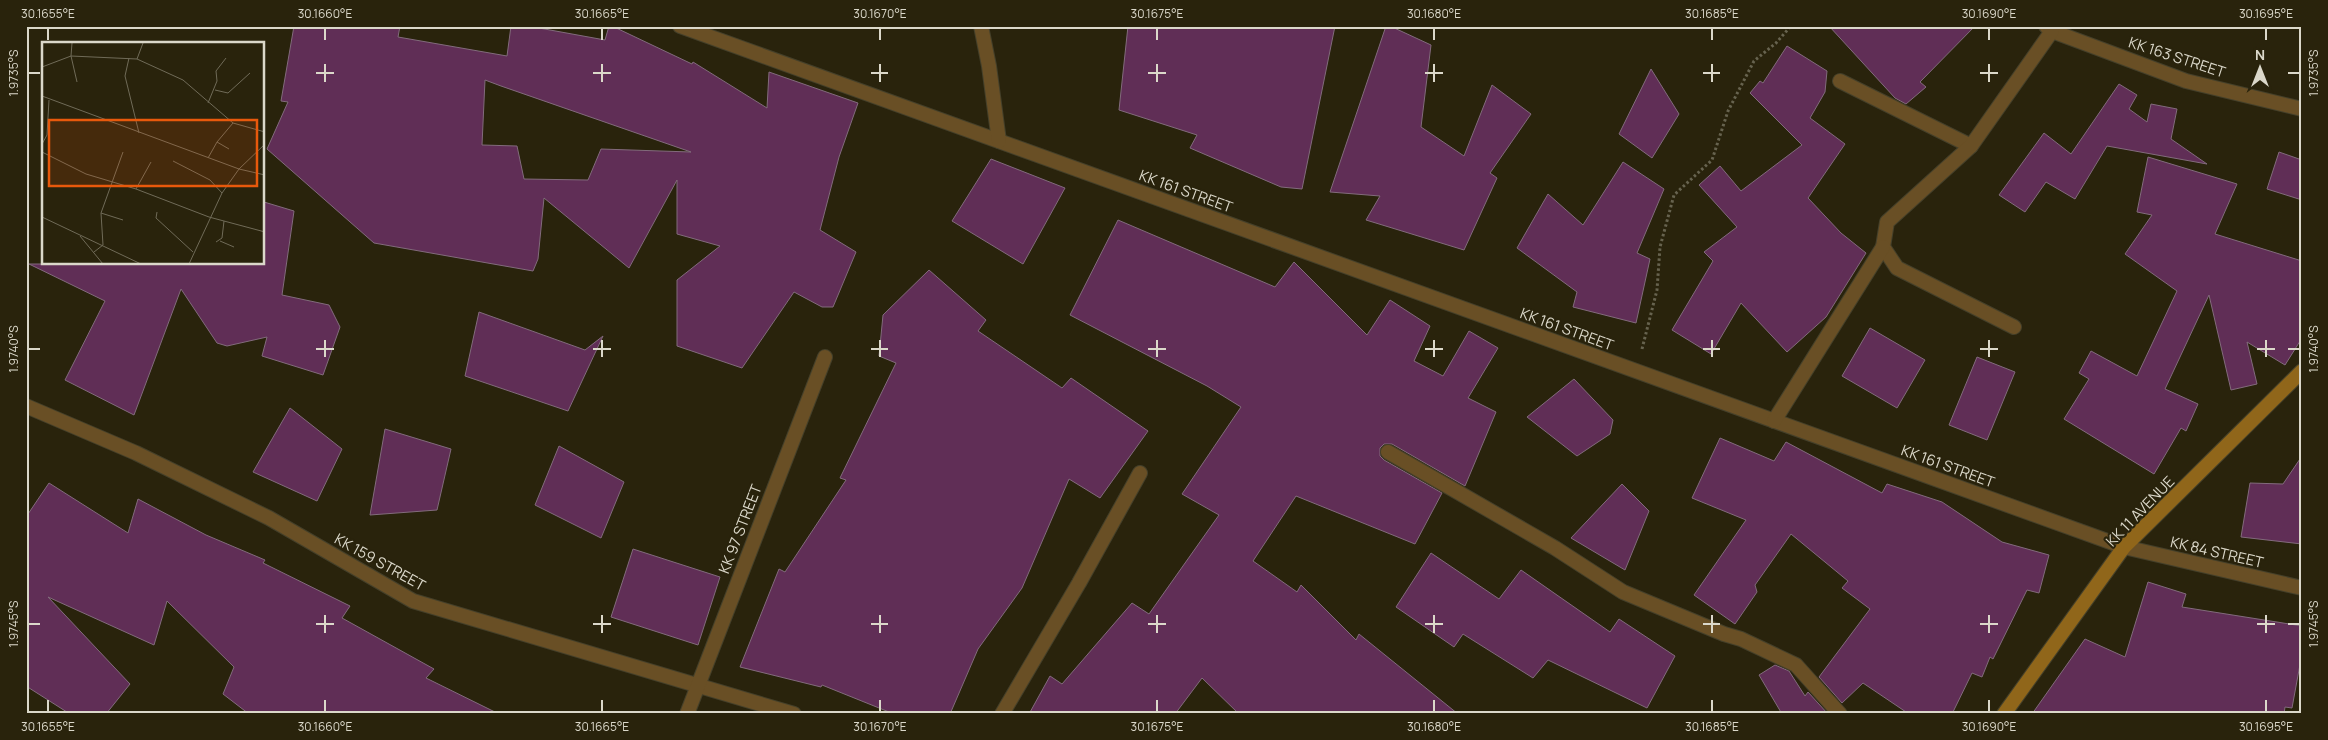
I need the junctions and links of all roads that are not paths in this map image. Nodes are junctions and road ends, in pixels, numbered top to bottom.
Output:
1 (680, 26) edge
2 (981, 26) edge
3 (2049, 28) edge
4 (1840, 81) dead end
5 (2302, 110) edge
6 (999, 141) junction
7 (1970, 146) junction
8 (1884, 247) junction
9 (2014, 327) dead end
10 (825, 357) dead end
11 (2302, 372) edge
12 (26, 406) edge
13 (1774, 421) junction
14 (1388, 452) dead end
15 (1140, 473) dead end
16 (2124, 547) junction
17 (2302, 588) edge
18 (697, 684) junction
19 (687, 714) edge
20 (794, 714) edge
21 (1002, 714) edge
22 (1840, 714) edge
23 (2004, 714) edge

1 - 6 street, KK 161 STREET
2 - 6 street
3 - 5 street, KK 163 STREET
3 - 7 street
4 - 7 street
6 - 13 street, KK 161 STREET
7 - 8 street
8 - 9 street
8 - 13 street
10 - 18 street, KK 97 STREET
11 - 16 main road, KK 11 AVENUE
12 - 18 street, KK 159 STREET
13 - 16 street, KK 161 STREET
14 - 22 street
15 - 21 street
16 - 17 street, KK 84 STREET
16 - 23 main road, KK 11 AVENUE
18 - 19 street, KK 97 STREET
18 - 20 street, KK 159 STREET

